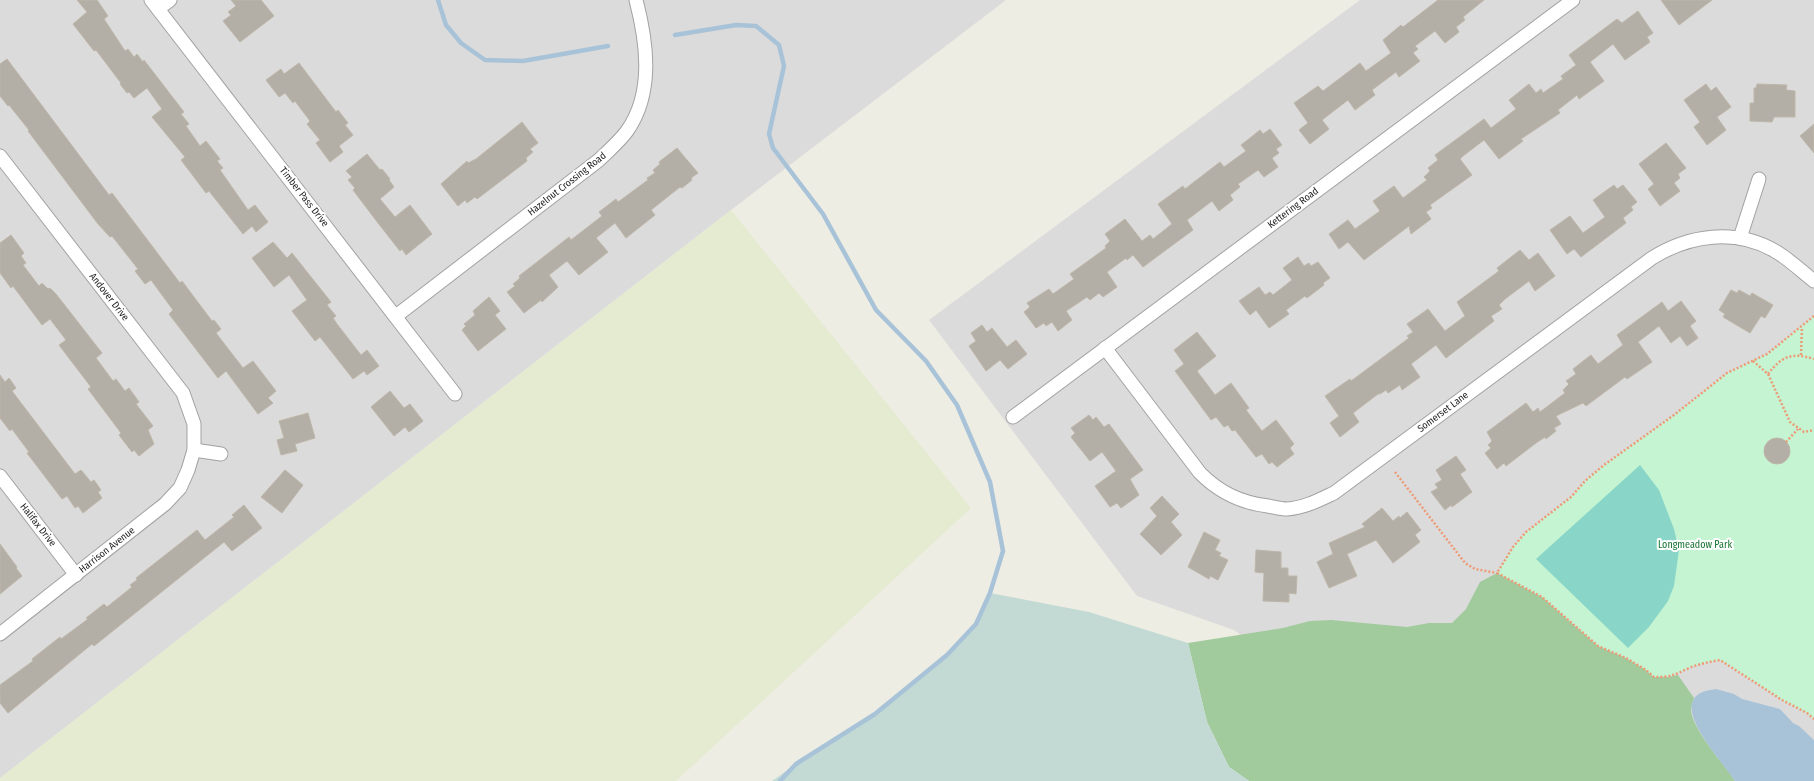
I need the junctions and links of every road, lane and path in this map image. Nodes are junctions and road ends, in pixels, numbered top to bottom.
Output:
1 (170, 0) edge
2 (636, 0) edge
3 (1573, 0) edge
4 (155, 4) edge
5 (0, 156) edge
6 (1759, 179) dead end
7 (1740, 238) junction
8 (1814, 281) edge
9 (396, 316) junction
10 (1814, 316) edge
11 (1802, 327) junction
12 (1105, 348) junction
13 (1801, 355) junction
14 (1814, 359) edge
15 (1753, 361) junction
16 (1768, 374) junction
17 (456, 394) dead end
18 (1013, 417) dead end
19 (1798, 429) junction
20 (1814, 430) edge
21 (1786, 442) dead end
22 (194, 450) junction
23 (221, 454) dead end
24 (1395, 472) dead end
25 (0, 476) edge
26 (1498, 572) junction
27 (76, 575) junction
28 (0, 634) edge
29 (1814, 719) edge

1 - 4 street
2 - 9 street, Hazelnut Crossing Road
3 - 12 street, Kettering Road
4 - 9 street, Timber Pass Drive
5 - 22 street, Andover Drive
6 - 7 street
7 - 8 street, Somerset Lane
7 - 12 street, Somerset Lane
9 - 17 street, Timber Pass Drive
10 - 11 path
11 - 13 path
11 - 15 path
12 - 18 street, Kettering Road
13 - 14 path
13 - 16 path
15 - 16 path
15 - 26 path
16 - 19 path
19 - 20 path
19 - 21 path
22 - 23 street
22 - 27 street, Harrison Avenue
24 - 26 path
25 - 27 street, Halifax Drive
26 - 29 path
27 - 28 street, Harrison Avenue

